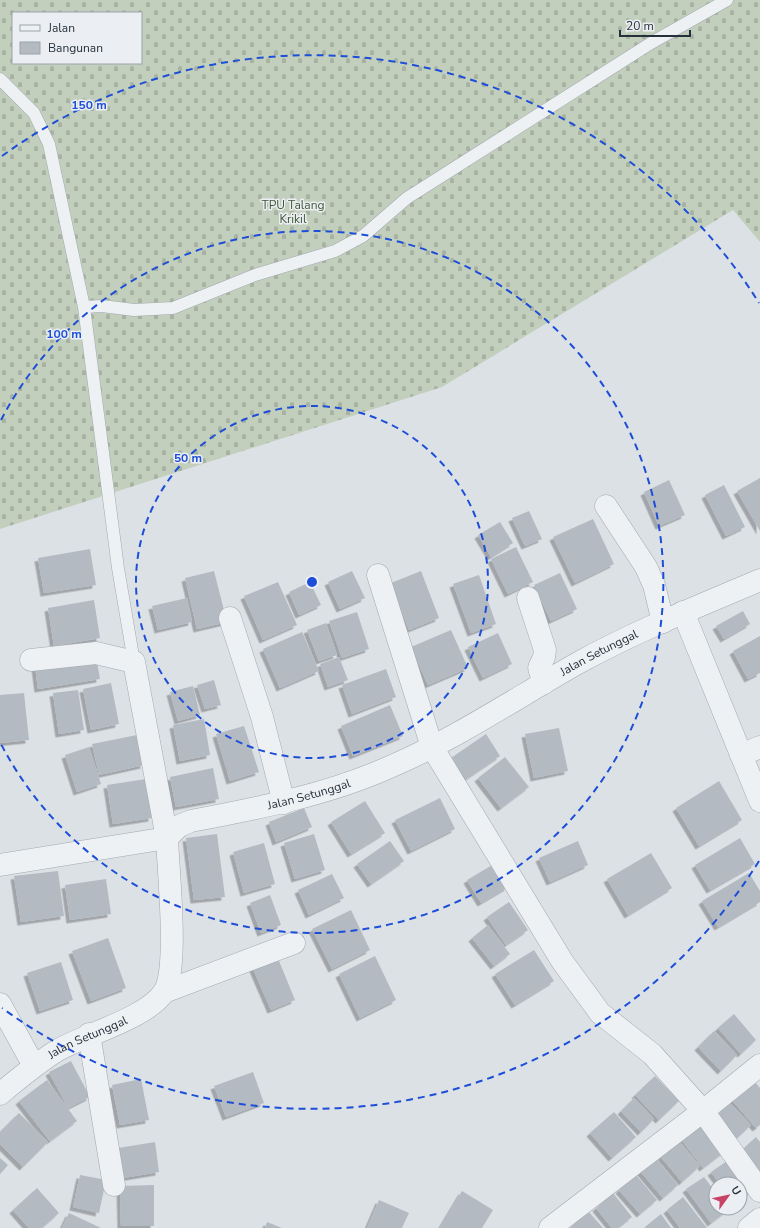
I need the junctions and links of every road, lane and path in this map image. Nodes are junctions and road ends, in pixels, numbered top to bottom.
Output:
1 (727, 0) edge
2 (0, 79) edge
3 (84, 307) junction
4 (606, 506) dead end
5 (378, 575) dead end
6 (760, 580) edge
7 (528, 598) dead end
8 (683, 612) junction
9 (230, 618) dead end
10 (663, 622) junction
11 (31, 660) dead end
12 (134, 662) junction
13 (544, 683) junction
14 (432, 747) junction
15 (751, 751) edge
16 (760, 801) edge
17 (284, 803) junction
18 (166, 838) junction
19 (0, 865) edge
20 (294, 943) dead end
21 (164, 992) junction
22 (0, 1004) edge
23 (90, 1034) junction
24 (760, 1065) edge
25 (34, 1066) junction
26 (0, 1094) edge
27 (703, 1111) junction
28 (114, 1185) dead end
29 (760, 1191) edge
30 (760, 1219) edge
31 (550, 1228) edge
32 (749, 1228) edge

1 - 3 lane
2 - 3 lane
3 - 12 lane
4 - 10 street
5 - 14 street
6 - 8 street, Jalan Setunggal
7 - 13 street
8 - 10 street, Jalan Setunggal
8 - 15 street
9 - 17 street
10 - 13 street, Jalan Setunggal
11 - 12 street
12 - 18 street
13 - 14 street, Jalan Setunggal
14 - 17 street, Jalan Setunggal
14 - 27 street
15 - 16 street
17 - 18 street, Jalan Setunggal
18 - 19 street
18 - 21 street
20 - 21 street
21 - 23 street, Jalan Setunggal
22 - 25 street
23 - 25 street, Jalan Setunggal
23 - 28 street
24 - 27 street
25 - 26 street, Jalan Setunggal
27 - 29 street
27 - 31 street
30 - 32 street

